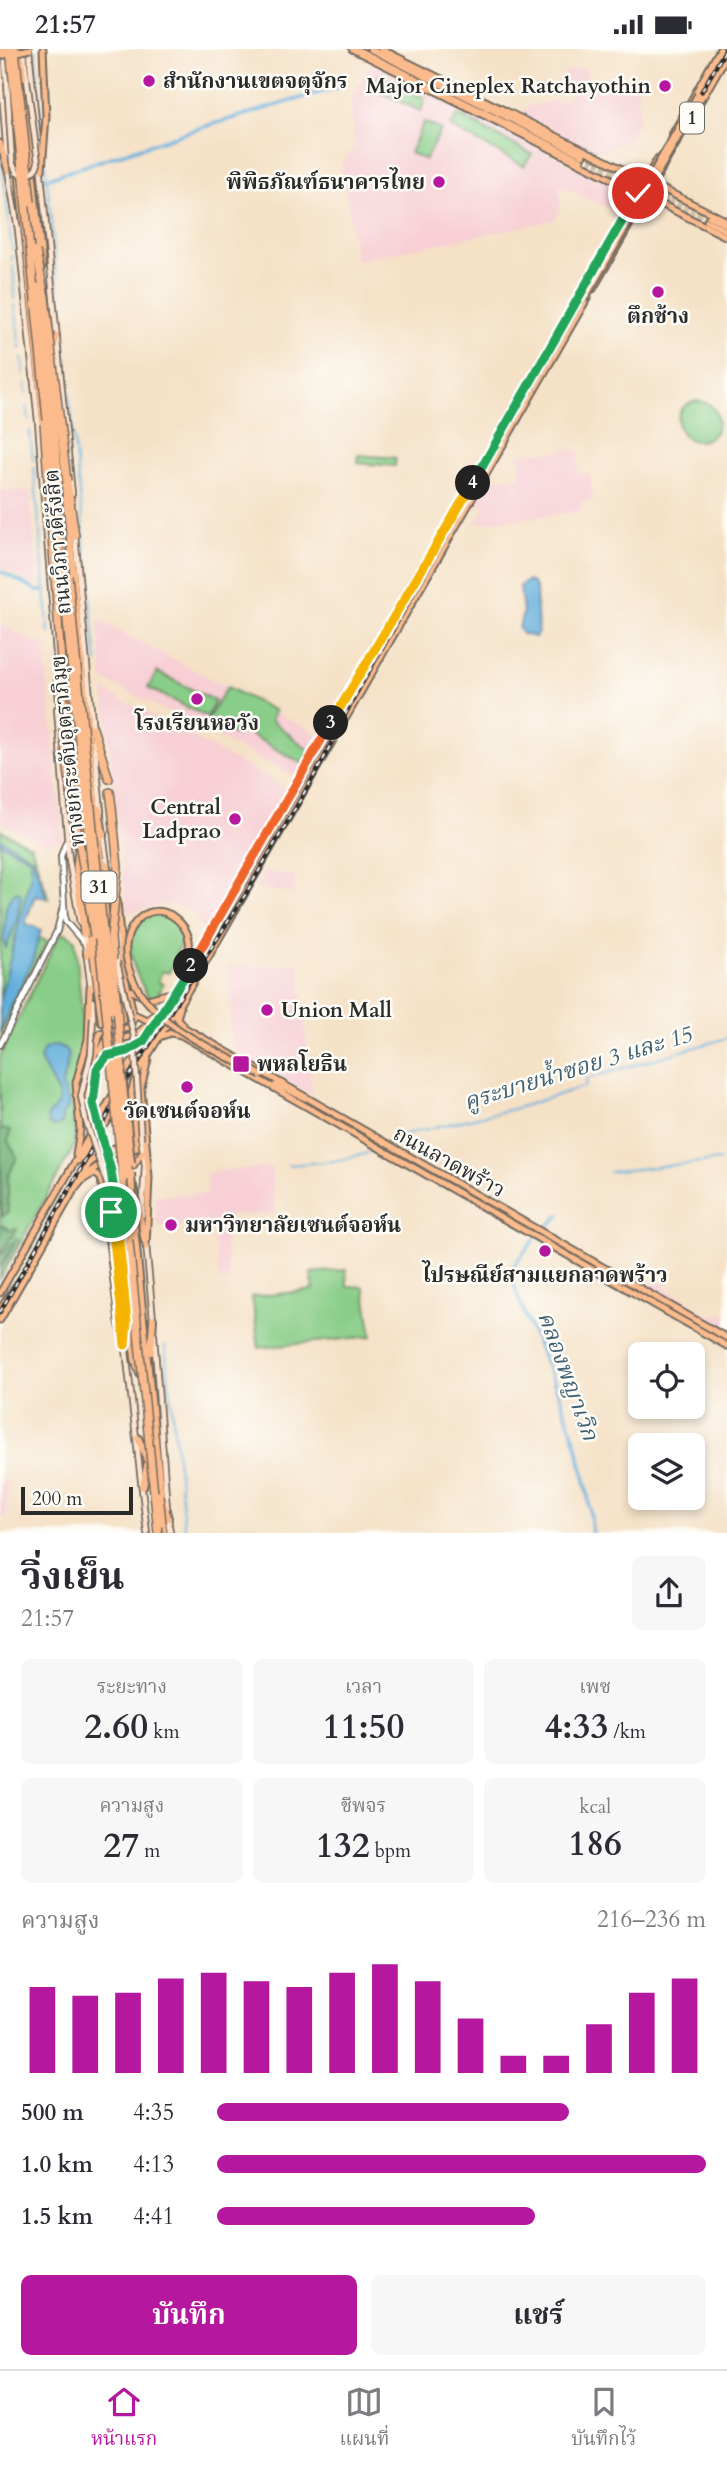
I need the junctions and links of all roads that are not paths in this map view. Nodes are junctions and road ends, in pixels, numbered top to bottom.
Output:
1 (11, 49) edge
2 (29, 49) edge
3 (43, 49) edge
4 (352, 49) edge
5 (370, 49) edge
6 (381, 49) edge
7 (718, 52) edge
8 (727, 55) edge
9 (0, 56) edge
10 (723, 63) junction
11 (0, 65) edge
12 (700, 95) junction
13 (0, 143) edge
14 (662, 151) junction
15 (592, 154) junction
16 (671, 155) junction
17 (586, 167) junction
18 (42, 170) junction
19 (8, 171) junction
20 (645, 180) junction
21 (654, 185) junction
22 (638, 193) junction
23 (647, 197) junction
24 (626, 213) junction
25 (635, 218) junction
26 (709, 220) junction
27 (727, 223) edge
28 (727, 231) edge
29 (727, 237) edge
30 (36, 251) junction
31 (23, 283) junction
32 (31, 298) junction
33 (583, 299) junction
34 (573, 325) junction
35 (560, 328) junction
36 (56, 336) junction
37 (51, 359) junction
38 (44, 385) junction
39 (496, 440) junction
40 (503, 443) junction
41 (48, 467) junction
42 (43, 483) junction
43 (75, 536) junction
44 (54, 608) junction
45 (62, 614) junction
46 (374, 651) junction
47 (381, 655) junction
48 (58, 678) junction
49 (357, 678) junction
50 (365, 683) junction
51 (93, 728) junction
52 (91, 762) junction
53 (109, 779) dead end
54 (110, 792) dead end
55 (84, 828) junction
56 (68, 834) junction
57 (103, 835) junction
58 (106, 864) junction
59 (108, 881) junction
60 (112, 899) junction
61 (63, 907) junction
62 (118, 922) junction
63 (73, 929) junction
64 (57, 931) junction
65 (87, 932) junction
66 (85, 944) junction
67 (87, 955) junction
68 (181, 981) junction
69 (102, 985) junction
70 (90, 986) junction
71 (127, 989) junction
72 (174, 992) junction
73 (183, 999) junction
74 (164, 1008) junction
75 (134, 1012) junction
76 (158, 1017) junction
77 (96, 1018) junction
78 (107, 1030) junction
79 (191, 1031) junction
80 (159, 1037) junction
81 (186, 1038) junction
82 (143, 1042) junction
83 (100, 1044) junction
84 (0, 1045) edge
85 (151, 1051) junction
86 (121, 1083) junction
87 (141, 1088) junction
88 (76, 1094) junction
89 (134, 1094) junction
90 (305, 1098) junction
91 (143, 1102) junction
92 (111, 1117) junction
93 (133, 1117) junction
94 (80, 1121) junction
95 (134, 1128) junction
96 (93, 1130) junction
97 (93, 1140) junction
98 (117, 1146) junction
99 (143, 1152) junction
100 (96, 1157) junction
101 (72, 1165) junction
102 (121, 1180) junction
103 (81, 1181) junction
104 (75, 1188) junction
105 (105, 1194) junction
106 (509, 1214) junction
107 (505, 1220) junction
108 (527, 1224) junction
109 (523, 1231) junction
110 (146, 1244) junction
111 (41, 1253) junction
112 (0, 1293) edge
113 (0, 1309) edge
114 (153, 1319) junction
115 (0, 1321) edge
116 (727, 1338) edge
117 (125, 1345) junction
118 (727, 1346) edge
119 (149, 1373) junction
120 (140, 1376) junction
121 (138, 1438) junction
122 (148, 1461) junction
123 (143, 1487) junction
124 (161, 1492) junction
125 (168, 1518) junction
126 (147, 1532) edge
127 (156, 1532) edge
128 (164, 1532) edge
129 (170, 1532) edge

1 - 1 main road, bridge
1 - 30 highway, ทางยกระดับอุตราภิมุข / 31, bridge
1 - 32 highway, ถนนวิภาวดีรังสิต / 31
1 - 37 highway, ถนนวิภาวดีรังสิต / 31
1 - 38 highway, ทางยกระดับอุตราภิมุข / 31, bridge
2 - 9 main road, bridge
2 - 18 main road, ถนนวิภาวดีรังสิต / 31
3 - 18 main road
4 - 5 main road
4 - 17 main road
6 - 15 main road
7 - 12 main road
7 - 14 main road, 1
8 - 10 main road, 1
10 - 12 main road
10 - 16 main road, 1
11 - 19 main road, ถนนวิภาวดีรังสิต / 31
12 - 33 main road, bridge
13 - 19 main road
14 - 16 main road
14 - 20 main road, 1
15 - 17 main road
15 - 20 main road
16 - 21 main road, 1
17 - 22 main road
18 - 36 main road, ถนนวิภาวดีรังสิต / 31
19 - 31 main road, ถนนวิภาวดีรังสิต / 31
20 - 21 main road
20 - 22 main road, 1
21 - 23 main road, 1
21 - 26 main road
22 - 23 main road
22 - 24 main road, 1
23 - 25 main road, 1
23 - 26 main road
24 - 25 main road
24 - 35 main road, 1
25 - 34 main road, 1
26 - 27 main road
26 - 28 main road
26 - 29 main road
30 - 43 highway, bridge
30 - 86 highway, ทางยกระดับอุตราภิมุข / 31, bridge
31 - 32 highway
31 - 42 main road, ถนนวิภาวดีรังสิต / 31
32 - 41 highway, ถนนวิภาวดีรังสิต / 31
33 - 34 main road
33 - 35 main road
34 - 40 main road, 1
35 - 39 main road, 1
36 - 37 highway
36 - 43 main road, ถนนวิภาวดีรังสิต / 31
37 - 52 highway, ถนนวิภาวดีรังสิต / 31
38 - 65 highway, bridge
38 - 69 highway, ทางยกระดับอุตราภิมุข / 31, bridge
39 - 40 main road
39 - 46 main road
40 - 47 main road, 1
41 - 42 highway
41 - 45 highway, ถนนวิภาวดีรังสิต / 31
42 - 44 main road, ถนนวิภาวดีรังสิต / 31
43 - 51 main road, ถนนวิภาวดีรังสิต / 31
44 - 45 highway
44 - 48 main road, ถนนวิภาวดีรังสิต / 31
45 - 55 highway, ถนนวิภาวดีรังสิต / 31
46 - 47 main road
46 - 49 main road
47 - 50 main road, 1
48 - 56 main road, ถนนวิภาวดีรังสิต / 31
48 - 69 highway, bridge
49 - 50 main road
49 - 68 main road
50 - 73 main road, 1
51 - 53 highway
51 - 57 main road, ถนนวิภาวดีรังสิต / 31
52 - 57 highway
52 - 119 highway, ถนนวิภาวดีรังสิต / 31, bridge
54 - 86 highway, bridge
55 - 65 highway
55 - 120 highway, ถนนวิภาวดีรังสิต / 31, bridge
56 - 61 street
56 - 65 main road, ถนนวิภาวดีรังสิต / 31
57 - 58 main road, ถนนวิภาวดีรังสิต / 31
58 - 59 main road, ถนนวิภาวดีรังสิต / 31
58 - 62 main road
59 - 60 main road, ถนนวิภาวดีรังสิต / 31
59 - 77 highway
60 - 62 main road
60 - 99 main road, ถนนวิภาวดีรังสิต / 31, bridge
61 - 63 street
61 - 64 street
62 - 71 main road
63 - 64 street
63 - 66 street
64 - 84 street
65 - 66 main road, ถนนวิภาวดีรังสิต / 31
65 - 67 highway
65 - 77 highway
66 - 67 main road, ถนนวิภาวดีรังสิต / 31
67 - 70 main road, ถนนวิภาวดีรังสิต / 31
68 - 72 main road
68 - 90 main road, bridge
69 - 127 highway, ทางยกระดับอุตราภิมุข / 31, bridge
70 - 77 main road, ถนนวิภาวดีรังสิต / 31
70 - 88 main road
71 - 72 main road
71 - 75 main road
72 - 74 main road
73 - 79 main road
73 - 80 main road, 1
74 - 75 main road
74 - 76 main road
75 - 78 main road
76 - 82 main road
76 - 83 main road
77 - 78 main road
77 - 117 main road, ถนนวิภาวดีรังสิต / 31, bridge
78 - 83 main road
79 - 81 main road
79 - 90 main road, ถนนลาดพร้าว
80 - 81 main road, ถนนลาดพร้าว
80 - 85 main road, 1
81 - 107 main road, ถนนลาดพร้าว
82 - 96 main road
82 - 117 main road, bridge
83 - 88 main road
83 - 96 main road
85 - 87 main road
85 - 89 main road, 1
86 - 128 highway, ทางยกระดับอุตราภิมุข / 31, bridge
87 - 89 main road
87 - 91 main road
88 - 94 main road
89 - 91 main road
89 - 92 main road
89 - 93 main road, 1
90 - 106 main road, ถนนลาดพร้าว
91 - 110 main road
92 - 93 main road
92 - 97 main road
93 - 95 main road, 1
94 - 97 main road
94 - 101 main road
95 - 98 main road
95 - 100 main road
96 - 97 main road
97 - 98 main road
97 - 101 main road
98 - 100 main road
99 - 103 main road
99 - 110 main road, ถนนวิภาวดีรังสิต / 31
100 - 104 main road
101 - 112 main road
102 - 105 main road
102 - 110 highway
102 - 120 highway
103 - 104 highway
103 - 105 main road
104 - 111 main road
105 - 117 main road
106 - 107 main road
106 - 108 main road, ถนนลาดพร้าว
107 - 109 main road, ถนนลาดพร้าว
108 - 109 main road
108 - 116 main road, ถนนลาดพร้าว
109 - 118 main road, ถนนลาดพร้าว
110 - 114 main road, ถนนวิภาวดีรังสิต / 31
111 - 113 main road
111 - 115 main road
114 - 119 highway
114 - 125 main road, ถนนวิภาวดีรังสิต / 31
117 - 121 main road, ถนนวิภาวดีรังสิต / 31
119 - 124 highway, ถนนวิภาวดีรังสิต / 31
120 - 122 highway, ถนนวิภาวดีรังสิต / 31
121 - 122 highway
121 - 123 main road, ถนนวิภาวดีรังสิต / 31
122 - 123 highway
122 - 127 highway, ถนนวิภาวดีรังสิต / 31
123 - 126 main road, ถนนวิภาวดีรังสิต / 31
124 - 125 highway
124 - 128 highway, ถนนวิภาวดีรังสิต / 31
125 - 129 main road, ถนนวิภาวดีรังสิต / 31

